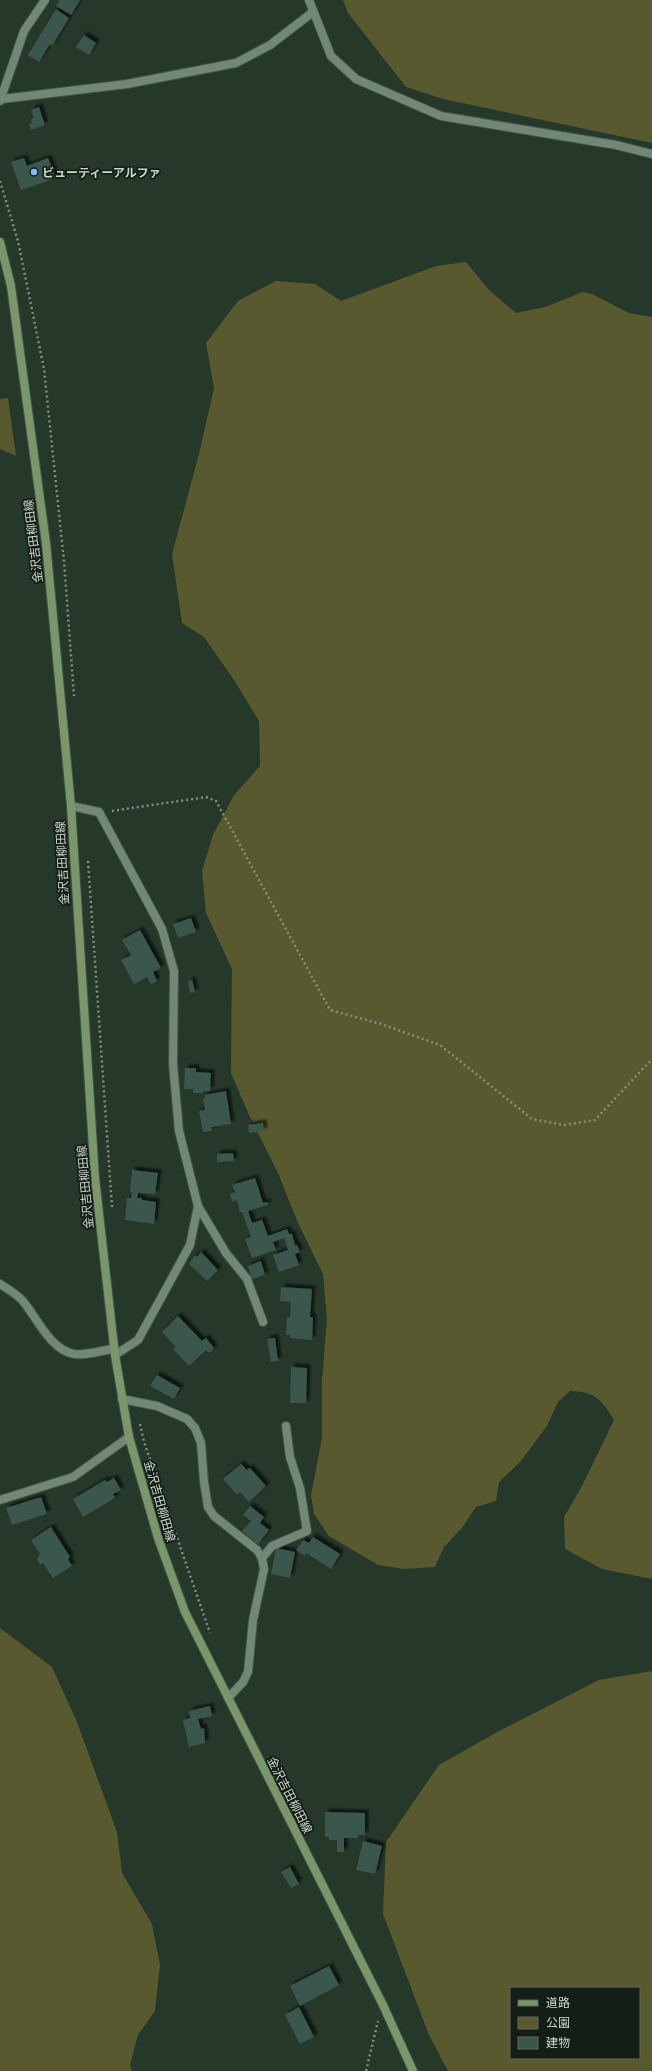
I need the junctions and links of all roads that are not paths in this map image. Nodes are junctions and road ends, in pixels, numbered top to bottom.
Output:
1 (45, 0) edge
2 (309, 0) edge
3 (313, 12) junction
4 (1, 100) edge
5 (652, 154) edge
6 (0, 242) edge
7 (71, 806) junction
8 (198, 1206) junction
9 (0, 1284) edge
10 (263, 1322) dead end
11 (114, 1352) junction
12 (122, 1399) junction
13 (286, 1426) dead end
14 (129, 1436) junction
15 (0, 1500) edge
16 (262, 1558) junction
17 (228, 1698) junction
18 (413, 2071) edge

1 - 4 street
2 - 3 street
3 - 4 street
3 - 5 street
6 - 7 main road, 金沢吉田柳田線
7 - 8 street
7 - 11 main road, 金沢吉田柳田線
8 - 10 street
8 - 11 street
9 - 11 street
11 - 12 main road, 金沢吉田柳田線
12 - 14 main road, 金沢吉田柳田線
12 - 16 street
13 - 16 street
14 - 15 street
14 - 17 main road, 金沢吉田柳田線
16 - 17 street
17 - 18 main road, 金沢吉田柳田線

